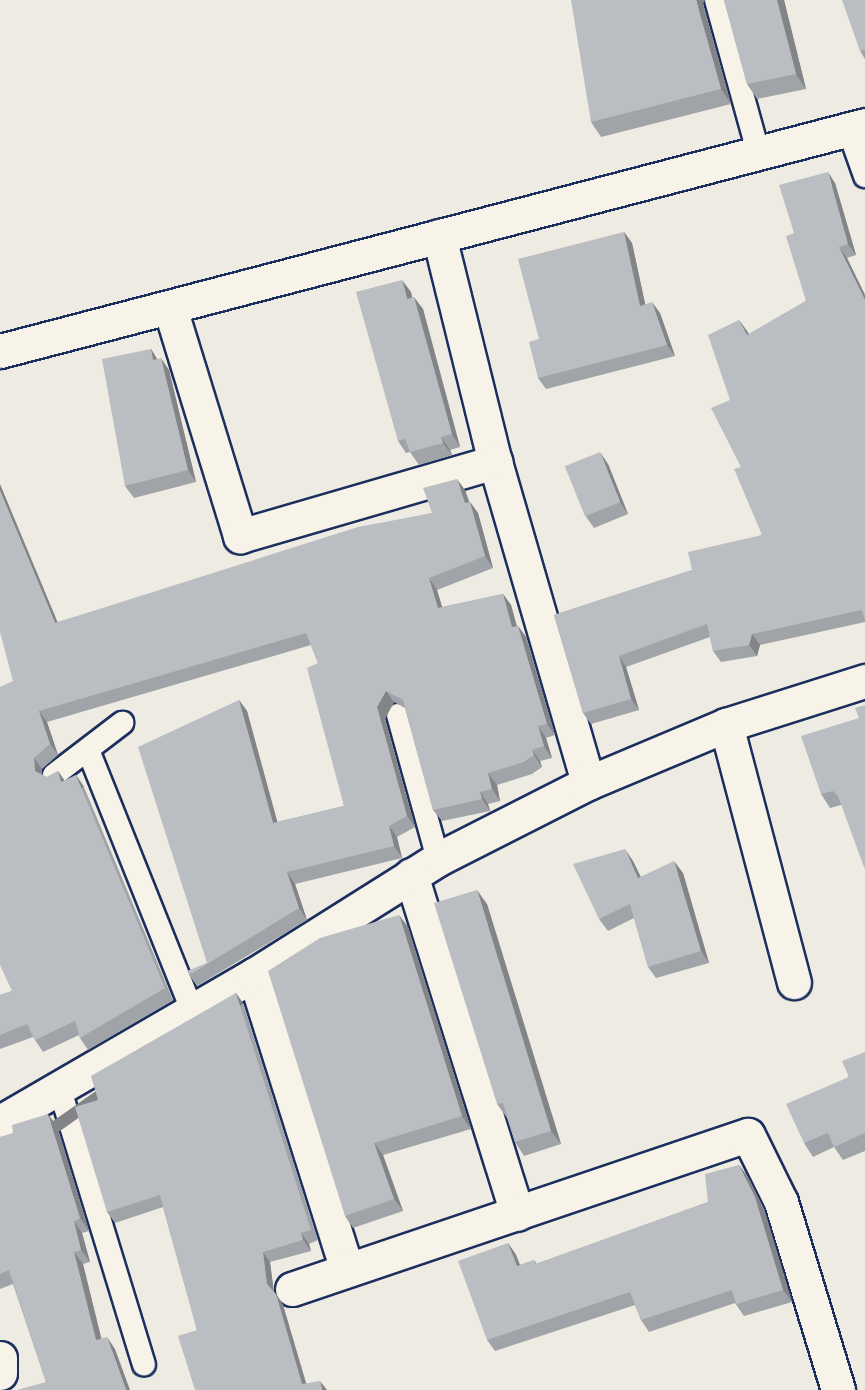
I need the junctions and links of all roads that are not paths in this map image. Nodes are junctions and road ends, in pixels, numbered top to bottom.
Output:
1 (716, 0) edge
2 (857, 128) edge
3 (759, 155) junction
4 (865, 176) edge
5 (439, 236) junction
6 (170, 308) junction
7 (0, 351) edge
8 (495, 462) junction
9 (865, 681) edge
10 (398, 715) edge
11 (122, 723) dead end
12 (726, 725) junction
13 (88, 750) junction
14 (54, 775) edge
15 (588, 783) junction
16 (424, 867) junction
17 (254, 975) junction
18 (794, 982) dead end
19 (192, 1010) junction
20 (60, 1090) junction
21 (0, 1122) edge
22 (517, 1214) junction
23 (347, 1270) junction
24 (292, 1289) dead end
25 (0, 1358) edge
26 (144, 1364) dead end
27 (0, 1373) edge
28 (838, 1390) edge

1 - 3 lane
2 - 3 street
2 - 4 lane
3 - 5 street
5 - 6 street
5 - 8 street
6 - 7 street
6 - 8 street
8 - 15 street
9 - 12 street
10 - 16 lane
11 - 13 lane
12 - 15 street
12 - 18 street
13 - 14 lane
13 - 19 lane
15 - 16 street
16 - 17 street
16 - 22 street
17 - 19 street
17 - 23 street
19 - 20 street
20 - 21 street
20 - 26 lane
22 - 23 street
22 - 28 street
23 - 24 street
25 - 27 street

